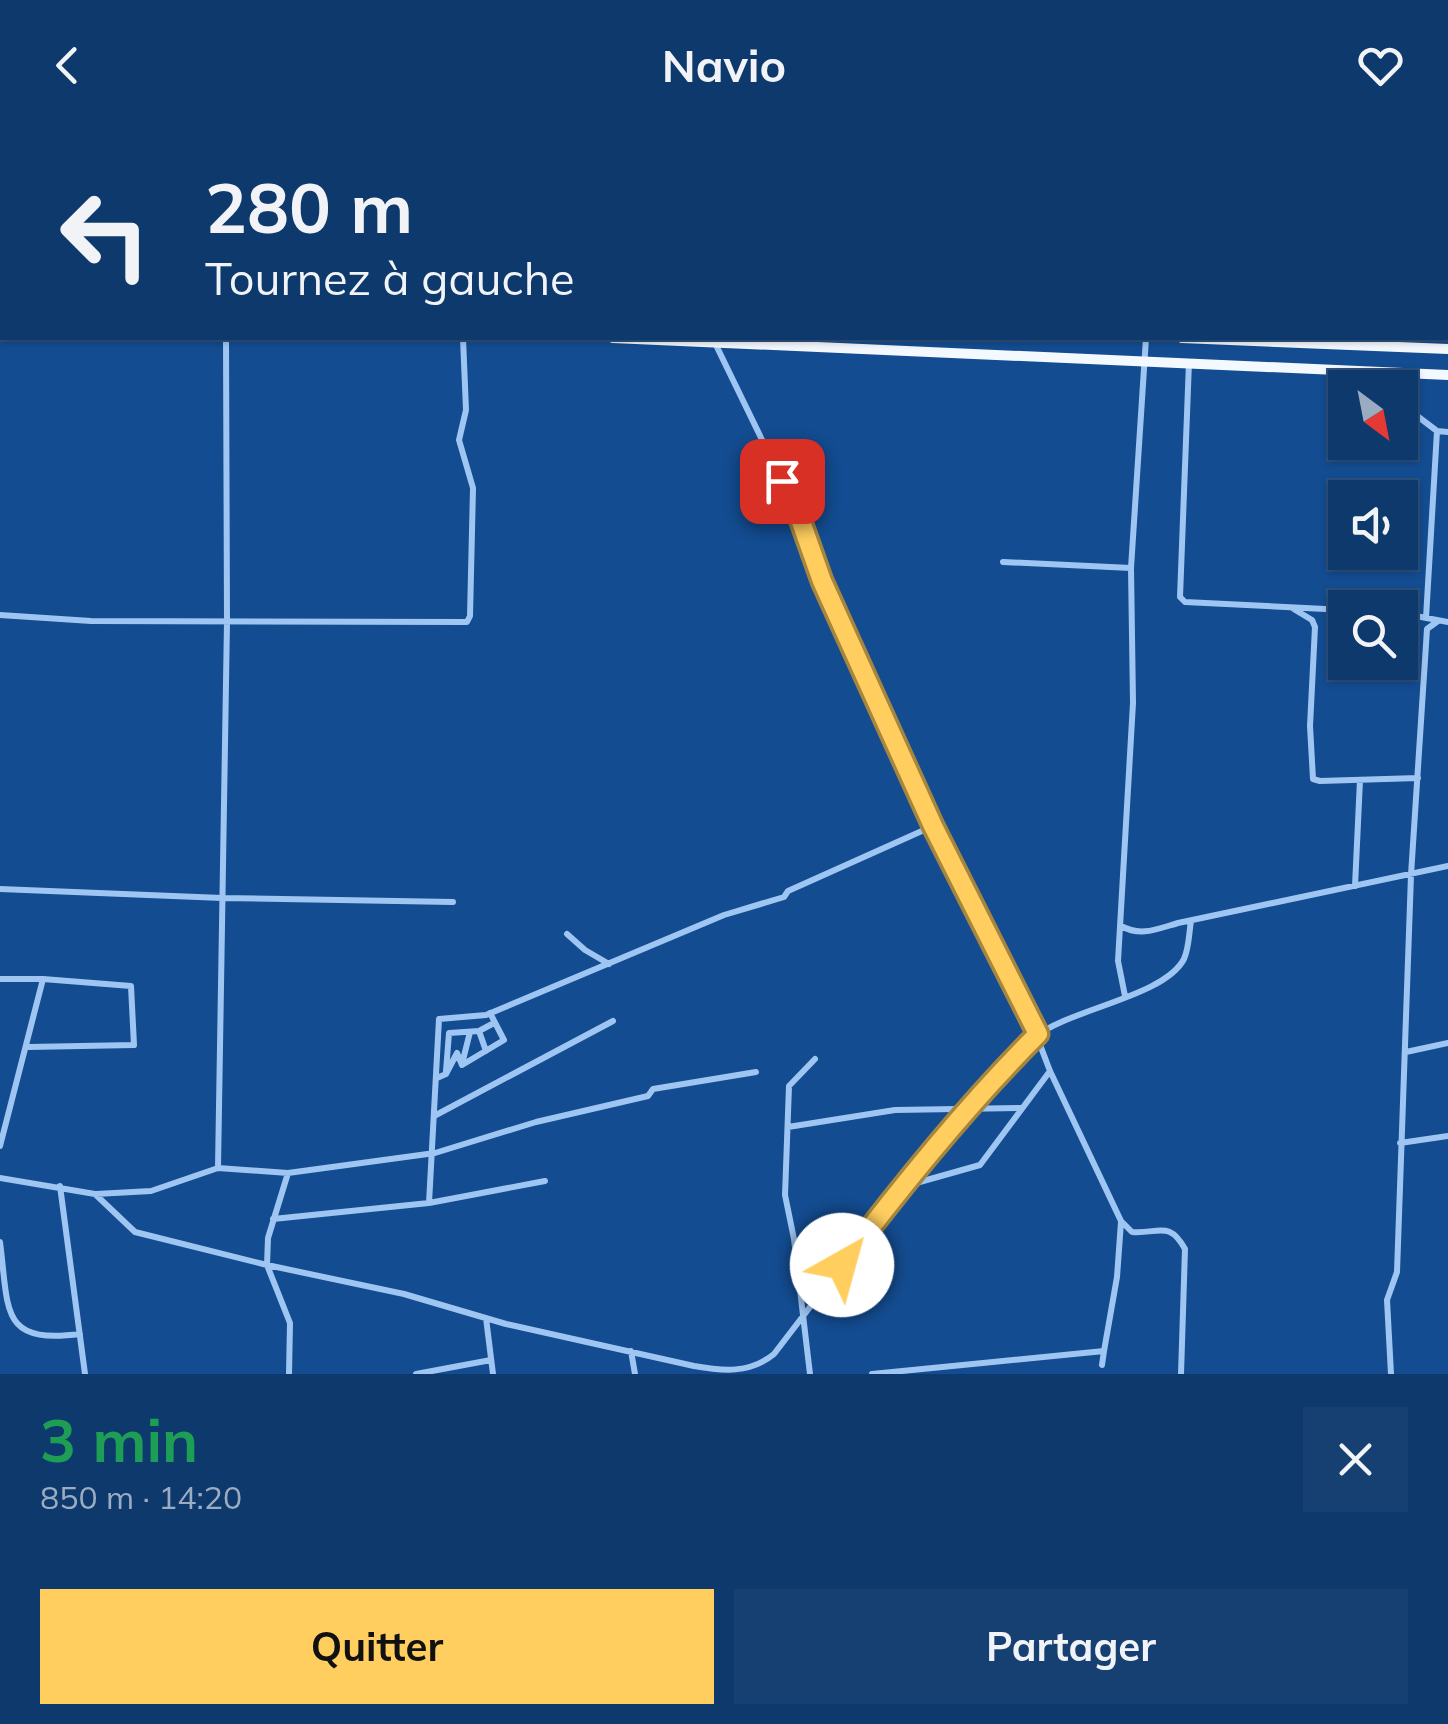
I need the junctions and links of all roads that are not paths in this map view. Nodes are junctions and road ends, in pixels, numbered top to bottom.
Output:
1 (226, 340) edge
2 (463, 340) edge
3 (664, 340) edge
4 (1146, 340) edge
5 (1230, 340) edge
6 (715, 342) junction
7 (1448, 349) edge
8 (1146, 360) junction
9 (1189, 362) junction
10 (1448, 375) edge
11 (1418, 416) edge
12 (1437, 430) junction
13 (1448, 432) edge
14 (1003, 562) dead end
15 (1131, 568) junction
16 (1291, 607) junction
17 (1328, 609) edge
18 (0, 615) edge
19 (1418, 616) edge
20 (1426, 618) junction
21 (1438, 621) junction
22 (227, 622) junction
23 (1448, 622) edge
24 (1418, 778) junction
25 (1360, 780) junction
26 (933, 826) junction
27 (1448, 866) edge
28 (1411, 875) junction
29 (1356, 886) junction
30 (0, 888) edge
31 (222, 898) junction
32 (453, 902) dead end
33 (1191, 921) junction
34 (1120, 926) junction
35 (567, 934) dead end
36 (610, 964) junction
37 (0, 978) edge
38 (43, 979) junction
39 (1125, 996) junction
40 (490, 1014) junction
41 (613, 1021) dead end
42 (494, 1022) junction
43 (475, 1031) junction
44 (1038, 1034) junction
45 (1448, 1042) edge
46 (28, 1047) junction
47 (486, 1051) junction
48 (1406, 1052) junction
49 (815, 1058) dead end
50 (462, 1064) junction
51 (756, 1072) dead end
52 (1050, 1072) junction
53 (446, 1074) junction
54 (437, 1078) junction
55 (1023, 1108) junction
56 (965, 1110) junction
57 (435, 1116) junction
58 (788, 1127) junction
59 (1448, 1136) edge
60 (1400, 1143) junction
61 (0, 1146) edge
62 (434, 1153) junction
63 (218, 1168) junction
64 (288, 1173) junction
65 (0, 1178) edge
66 (545, 1181) dead end
67 (60, 1186) junction
68 (902, 1187) junction
69 (95, 1194) junction
70 (429, 1203) junction
71 (273, 1219) junction
72 (1121, 1220) junction
73 (0, 1242) edge
74 (1, 1257) edge
75 (268, 1265) junction
76 (803, 1316) junction
77 (486, 1318) junction
78 (80, 1334) junction
79 (631, 1351) junction
80 (1104, 1351) junction
81 (492, 1360) junction
82 (1102, 1365) dead end
83 (436, 1372) edge
84 (85, 1374) edge
85 (289, 1374) edge
86 (416, 1374) edge
87 (494, 1374) edge
88 (635, 1374) edge
89 (810, 1374) edge
90 (872, 1374) edge
91 (882, 1374) edge
92 (1181, 1374) edge
93 (1391, 1374) edge

1 - 22 street
2 - 22 street
3 - 6 highway
4 - 8 street
5 - 7 highway
6 - 8 highway
6 - 26 street
8 - 9 highway
8 - 15 street
9 - 10 highway
9 - 16 street
11 - 12 street
12 - 13 street
12 - 20 street
14 - 15 street
15 - 34 street
16 - 17 street
16 - 25 street
18 - 22 street
19 - 20 street
20 - 21 street
21 - 23 street
21 - 24 street
22 - 31 street
24 - 25 street
24 - 28 street
25 - 29 street
26 - 36 street
26 - 44 street
27 - 28 street
28 - 29 street
28 - 48 street
29 - 33 street
30 - 31 street
31 - 32 street
31 - 63 street
33 - 34 street
33 - 39 street
34 - 39 street
35 - 36 street
36 - 40 street
37 - 38 street
38 - 46 street
38 - 46 street
39 - 44 street
40 - 42 street
40 - 54 street
41 - 57 street
42 - 43 street
42 - 47 street
43 - 47 street
43 - 50 street
43 - 53 street
44 - 52 street
44 - 56 street
45 - 48 street
46 - 61 street
47 - 50 street
48 - 60 street
49 - 58 street
50 - 53 street
51 - 62 street
52 - 55 street
52 - 72 street
53 - 54 street
54 - 57 street
55 - 56 street
55 - 68 street
56 - 58 street
56 - 68 street
57 - 62 street
58 - 76 street
59 - 60 street
60 - 93 street
62 - 64 street
62 - 70 street
63 - 64 street
63 - 69 street
64 - 71 street
65 - 67 street
66 - 70 street
67 - 69 street
67 - 78 street
68 - 76 street
69 - 75 street
70 - 71 street
71 - 75 street
72 - 80 street
72 - 92 street
73 - 74 street
74 - 78 street
75 - 77 street
75 - 85 street
76 - 79 street
76 - 89 street
77 - 79 street
77 - 81 street
78 - 84 street
79 - 88 street
80 - 82 street
80 - 91 street
81 - 83 street
81 - 87 street
83 - 86 street
90 - 91 street

